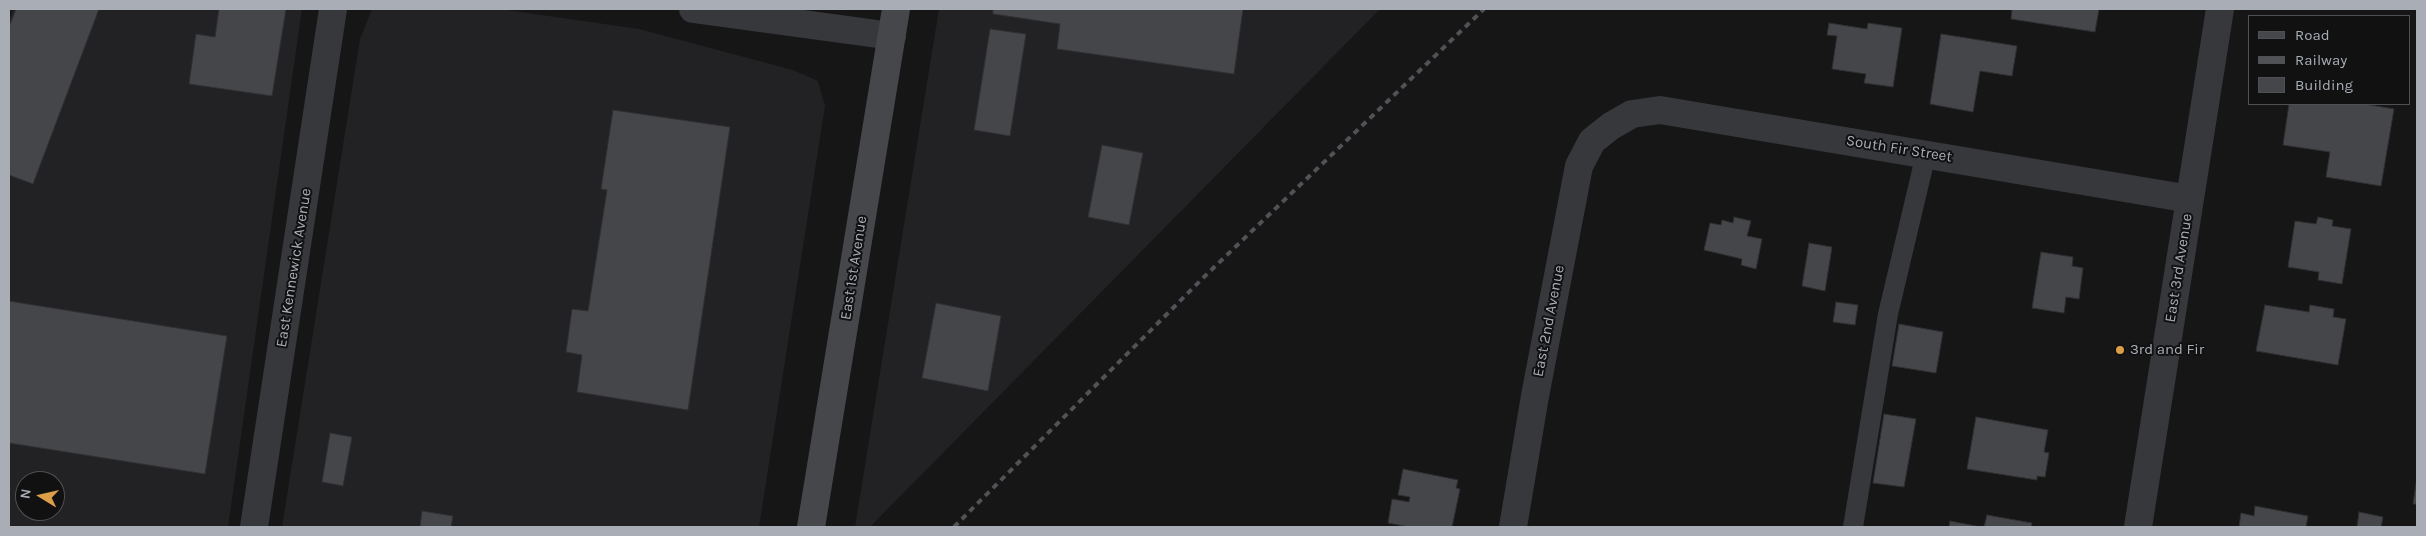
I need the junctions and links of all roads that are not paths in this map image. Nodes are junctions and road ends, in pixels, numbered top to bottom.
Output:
1 (333, 9) edge
2 (693, 9) edge
3 (896, 9) edge
4 (2220, 9) edge
5 (892, 36) junction
6 (1611, 126) joint
7 (1926, 154) junction
8 (2190, 199) junction
9 (254, 527) edge
10 (811, 527) edge
11 (1513, 527) edge
12 (1853, 527) edge
13 (2138, 527) edge

1 - 9 street, East Kennewick Avenue
2 - 5 street
3 - 5 main road, East 1st Avenue
4 - 8 street, East 3rd Avenue
5 - 10 main road, East 1st Avenue
6 - 7 street, South Fir Street
6 - 11 street, East 2nd Avenue
7 - 8 street, South Fir Street
7 - 12 lane
8 - 13 street, East 3rd Avenue

